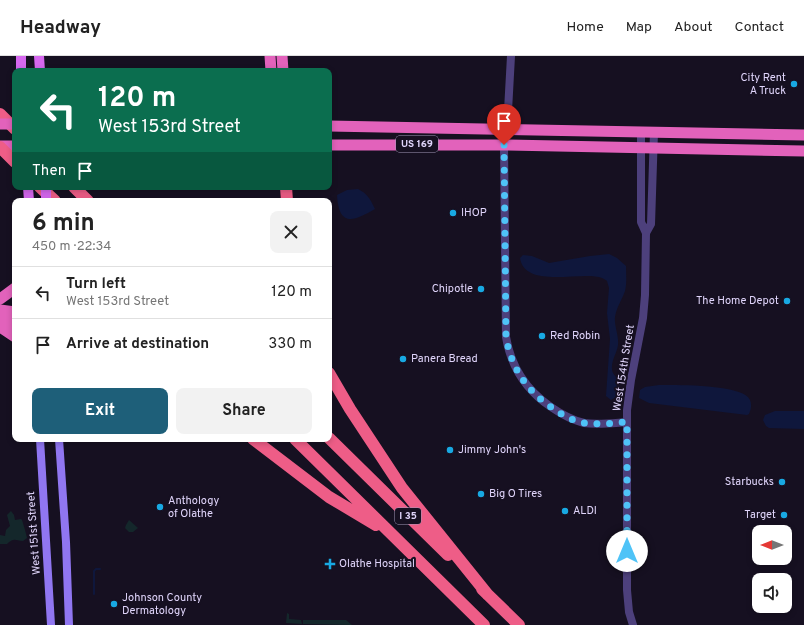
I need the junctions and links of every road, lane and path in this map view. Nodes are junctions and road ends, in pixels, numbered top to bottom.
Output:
1 (21, 56) edge
2 (39, 56) edge
3 (270, 56) edge
4 (282, 56) edge
5 (511, 56) edge
6 (22, 68) edge
7 (40, 68) edge
8 (271, 68) edge
9 (283, 68) edge
10 (0, 114) edge
11 (0, 124) edge
12 (12, 124) edge
13 (12, 126) edge
14 (332, 126) edge
15 (507, 130) junction
16 (641, 132) junction
17 (654, 132) junction
18 (804, 135) edge
19 (332, 145) edge
20 (504, 145) junction
21 (12, 146) edge
22 (0, 147) edge
23 (641, 148) junction
24 (654, 149) junction
25 (804, 151) edge
26 (12, 159) edge
27 (43, 190) edge
28 (77, 190) edge
29 (52, 198) edge
30 (85, 198) edge
31 (646, 233) junction
32 (12, 290) edge
33 (0, 299) edge
34 (0, 310) edge
35 (12, 312) edge
36 (0, 321) edge
37 (12, 323) edge
38 (0, 327) edge
39 (12, 335) edge
40 (332, 378) edge
41 (627, 422) junction
42 (332, 441) edge
43 (40, 442) edge
44 (59, 442) edge
45 (257, 442) edge
46 (298, 442) edge
47 (394, 536) junction
48 (488, 595) junction
49 (51, 625) edge
50 (69, 625) edge
51 (484, 625) edge
52 (518, 625) edge
53 (633, 625) edge

1 - 6 main road
2 - 7 main road
3 - 8 highway
4 - 9 highway
5 - 15 street
10 - 13 highway
11 - 12 highway, bridge
14 - 15 highway, US 169
15 - 16 highway, US 169
16 - 17 highway, US 169
16 - 23 street, West 154th Street
17 - 18 highway, US 169
17 - 24 street, West 154th Street
19 - 20 highway, US 169
20 - 23 highway, US 169
20 - 41 street
21 - 22 highway
22 - 26 highway
23 - 24 highway, US 169
23 - 31 street, West 154th Street
24 - 25 highway, US 169
24 - 31 street, West 154th Street
27 - 29 highway
28 - 30 highway
31 - 41 street, West 154th Street
32 - 33 highway
34 - 35 highway
36 - 37 highway
38 - 39 highway
40 - 48 highway
41 - 53 street, West 154th Street
42 - 48 highway, I 35
43 - 49 main road, West 151st Street
44 - 50 main road
45 - 47 highway
46 - 47 highway, I 35
47 - 51 highway, I 35
48 - 52 highway, I 35

